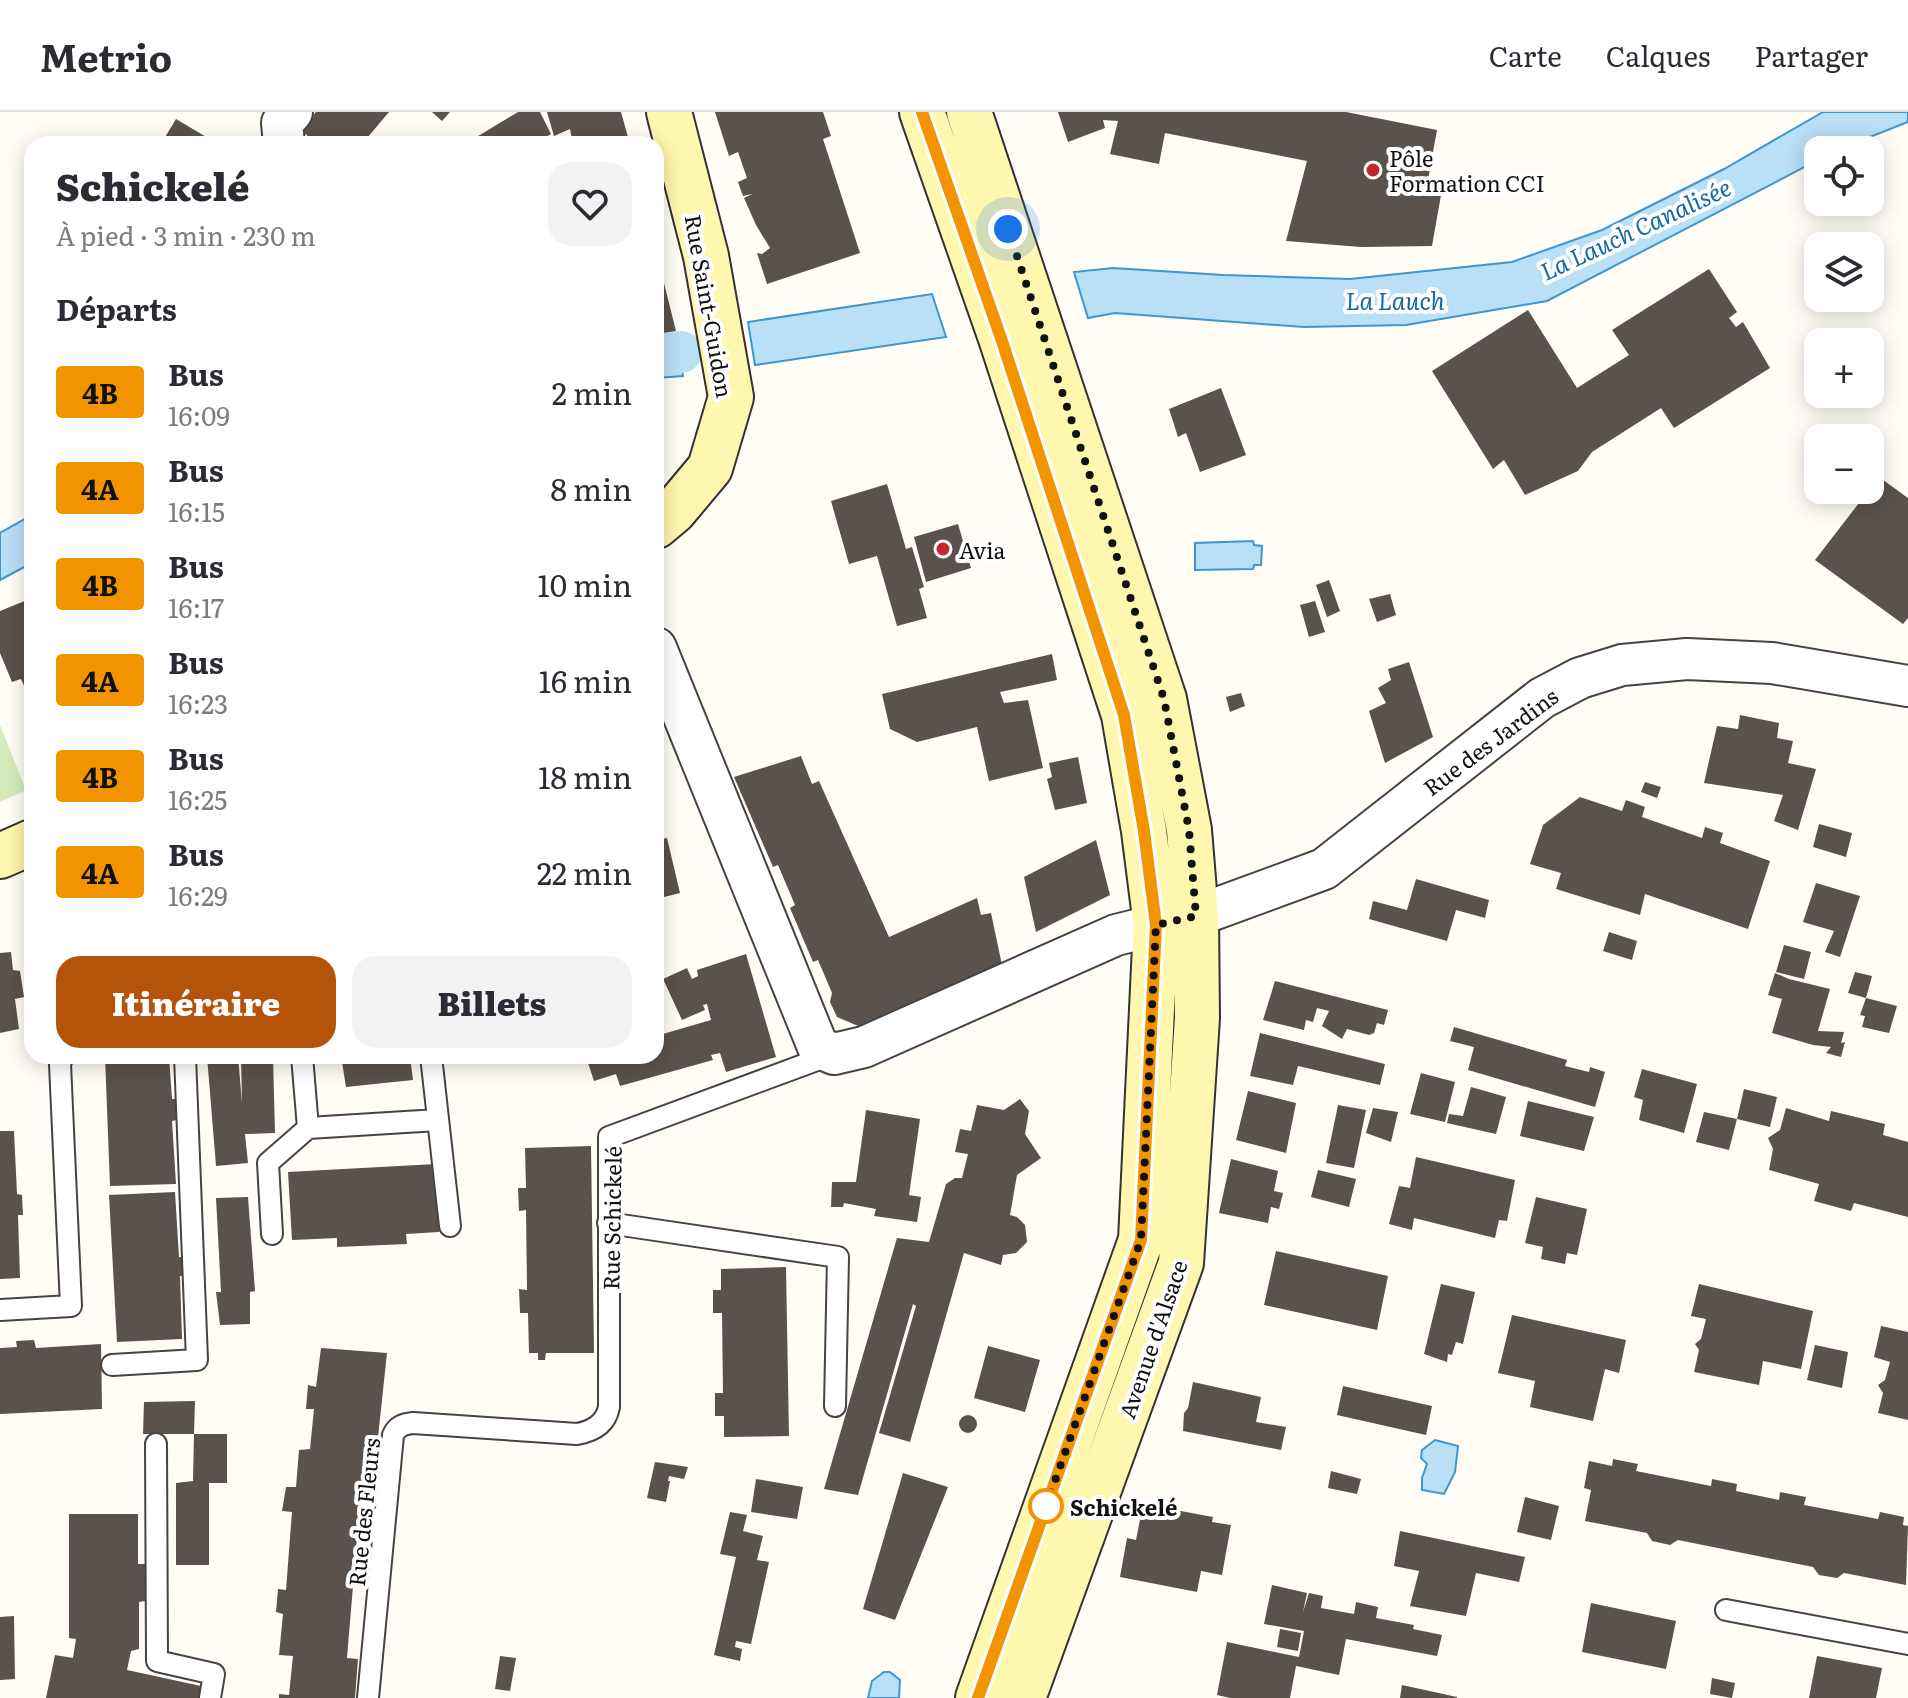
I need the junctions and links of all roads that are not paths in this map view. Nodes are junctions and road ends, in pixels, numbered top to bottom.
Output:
1 (292, 112) edge
2 (669, 112) edge
3 (922, 112) edge
4 (969, 112) edge
5 (283, 136) edge
6 (664, 519) edge
7 (664, 668) edge
8 (1908, 686) edge
9 (24, 846) edge
10 (0, 856) edge
11 (1176, 920) junction
12 (834, 1054) junction
13 (60, 1064) edge
14 (185, 1064) edge
15 (303, 1064) edge
16 (432, 1064) edge
17 (438, 1120) junction
18 (308, 1128) junction
19 (608, 1223) junction
20 (450, 1226) dead end
21 (272, 1234) dead end
22 (0, 1310) edge
23 (112, 1365) dead end
24 (835, 1406) dead end
25 (493, 1429) joint
26 (156, 1444) dead end
27 (1726, 1610) dead end
28 (1908, 1644) edge
29 (210, 1698) edge
30 (368, 1698) edge
31 (978, 1698) edge
32 (1023, 1698) edge

1 - 5 street
2 - 6 main road, Rue Saint-Guidon
3 - 11 main road, Avenue d'Alsace
4 - 11 main road, Avenue d'Alsace
7 - 12 street
8 - 11 street, Rue des Jardins
9 - 10 main road
11 - 12 street, Rue Schickelé
11 - 31 main road, Avenue d'Alsace
11 - 32 main road, Avenue d'Alsace
12 - 19 lane, Rue Schickelé
13 - 22 lane
14 - 23 lane
15 - 18 lane
16 - 17 lane
17 - 18 lane
17 - 20 lane
18 - 21 lane
19 - 24 lane
19 - 25 lane, Rue Schickelé
25 - 30 lane, Rue des Fleurs
26 - 29 lane
27 - 28 lane

